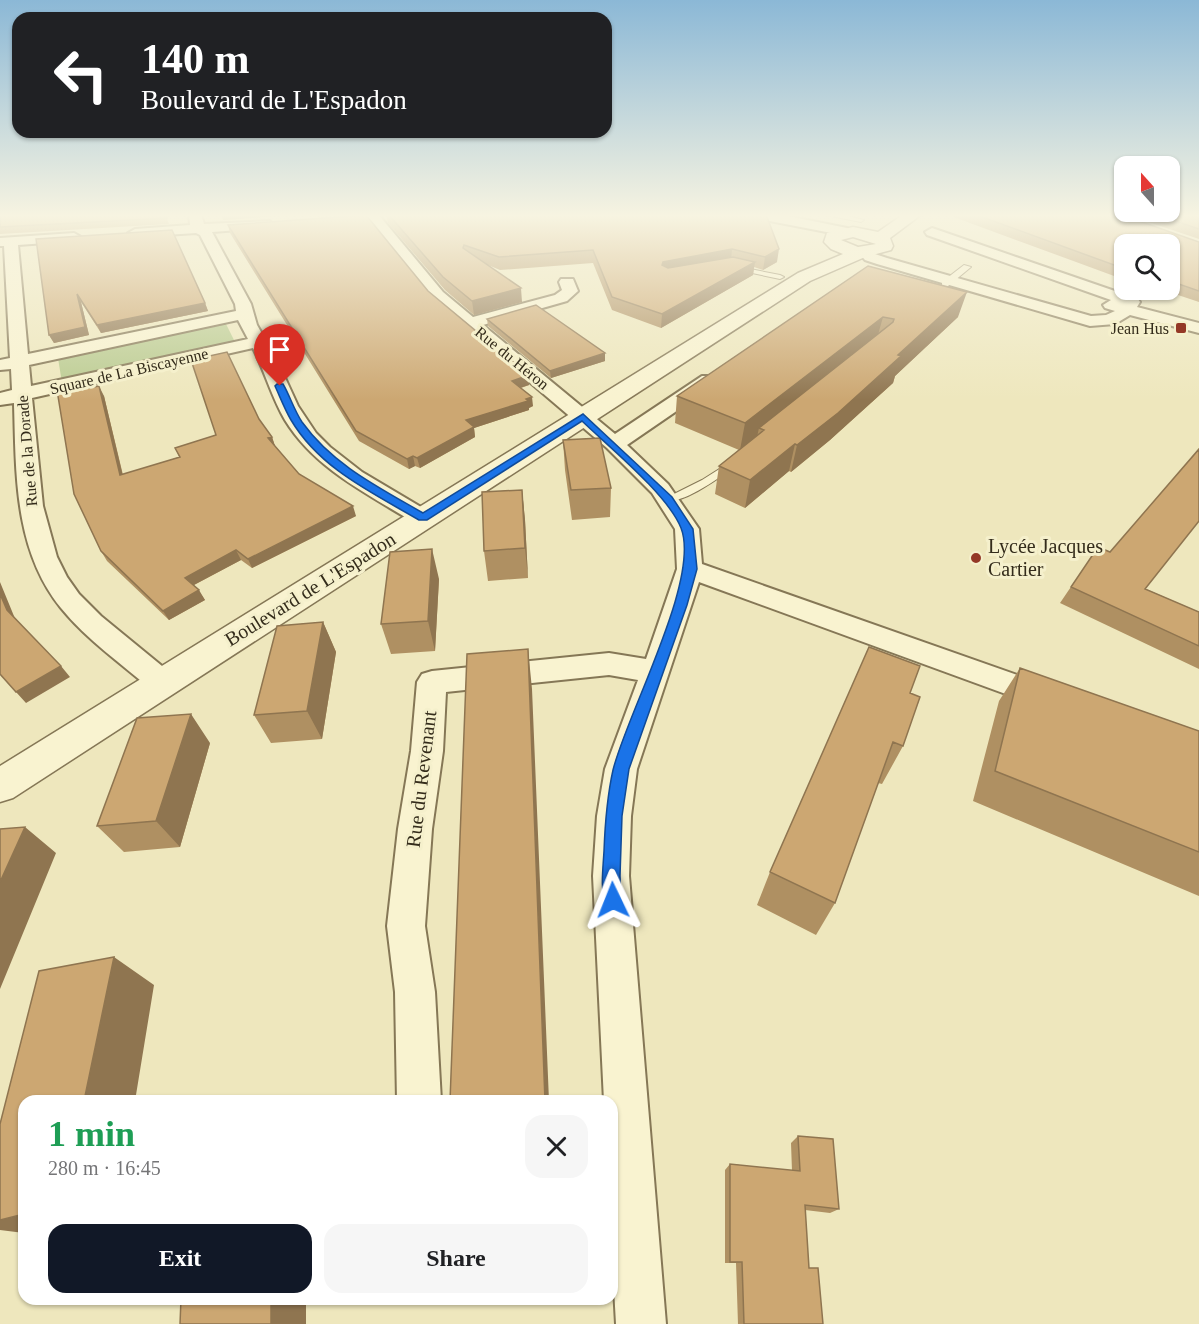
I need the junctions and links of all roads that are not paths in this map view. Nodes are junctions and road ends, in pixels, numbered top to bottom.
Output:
1 (9, 276) edge
2 (228, 276) edge
3 (420, 276) edge
4 (781, 276) edge
5 (795, 276) edge
6 (928, 276) edge
7 (959, 276) edge
8 (1059, 276) edge
9 (792, 277) junction
10 (567, 282) dead end
11 (947, 282) junction
12 (1036, 285) dead end
13 (931, 295) edge
14 (1127, 309) junction
15 (244, 314) junction
16 (469, 323) junction
17 (1199, 328) edge
18 (258, 342) junction
19 (20, 361) junction
20 (0, 365) edge
21 (728, 367) edge
22 (11, 397) edge
23 (583, 417) junction
24 (614, 444) junction
25 (741, 458) edge
26 (669, 499) junction
27 (423, 518) junction
28 (690, 569) junction
29 (656, 672) junction
30 (163, 683) junction
31 (1063, 703) edge
32 (0, 786) edge
33 (419, 1095) edge
34 (621, 1183) edge
35 (641, 1324) edge

1 - 19 street, Rue de la Dorade
2 - 15 street
3 - 16 street, Rue du Héron
4 - 9 lane
5 - 9 street, Boulevard de L'Espadon
6 - 11 street
7 - 11 lane
8 - 14 street
9 - 23 street, Boulevard de L'Espadon
10 - 16 street
11 - 13 street
11 - 14 street
12 - 14 street
14 - 17 street
15 - 18 street
15 - 19 street, Square de La Biscayenne
16 - 23 street, Rue du Héron
18 - 22 street, Square de La Biscayenne
18 - 27 street
19 - 20 street, Square de La Biscayenne
19 - 22 street, Rue de la Dorade
21 - 24 street
22 - 30 street, Rue de la Dorade
23 - 24 street
23 - 27 street, Boulevard de L'Espadon
24 - 26 street
25 - 26 lane
26 - 28 street
27 - 30 street, Boulevard de L'Espadon
28 - 29 street
28 - 31 street
29 - 33 street, Rue du Revenant
29 - 34 street
30 - 32 street, Boulevard de L'Espadon
34 - 35 street

